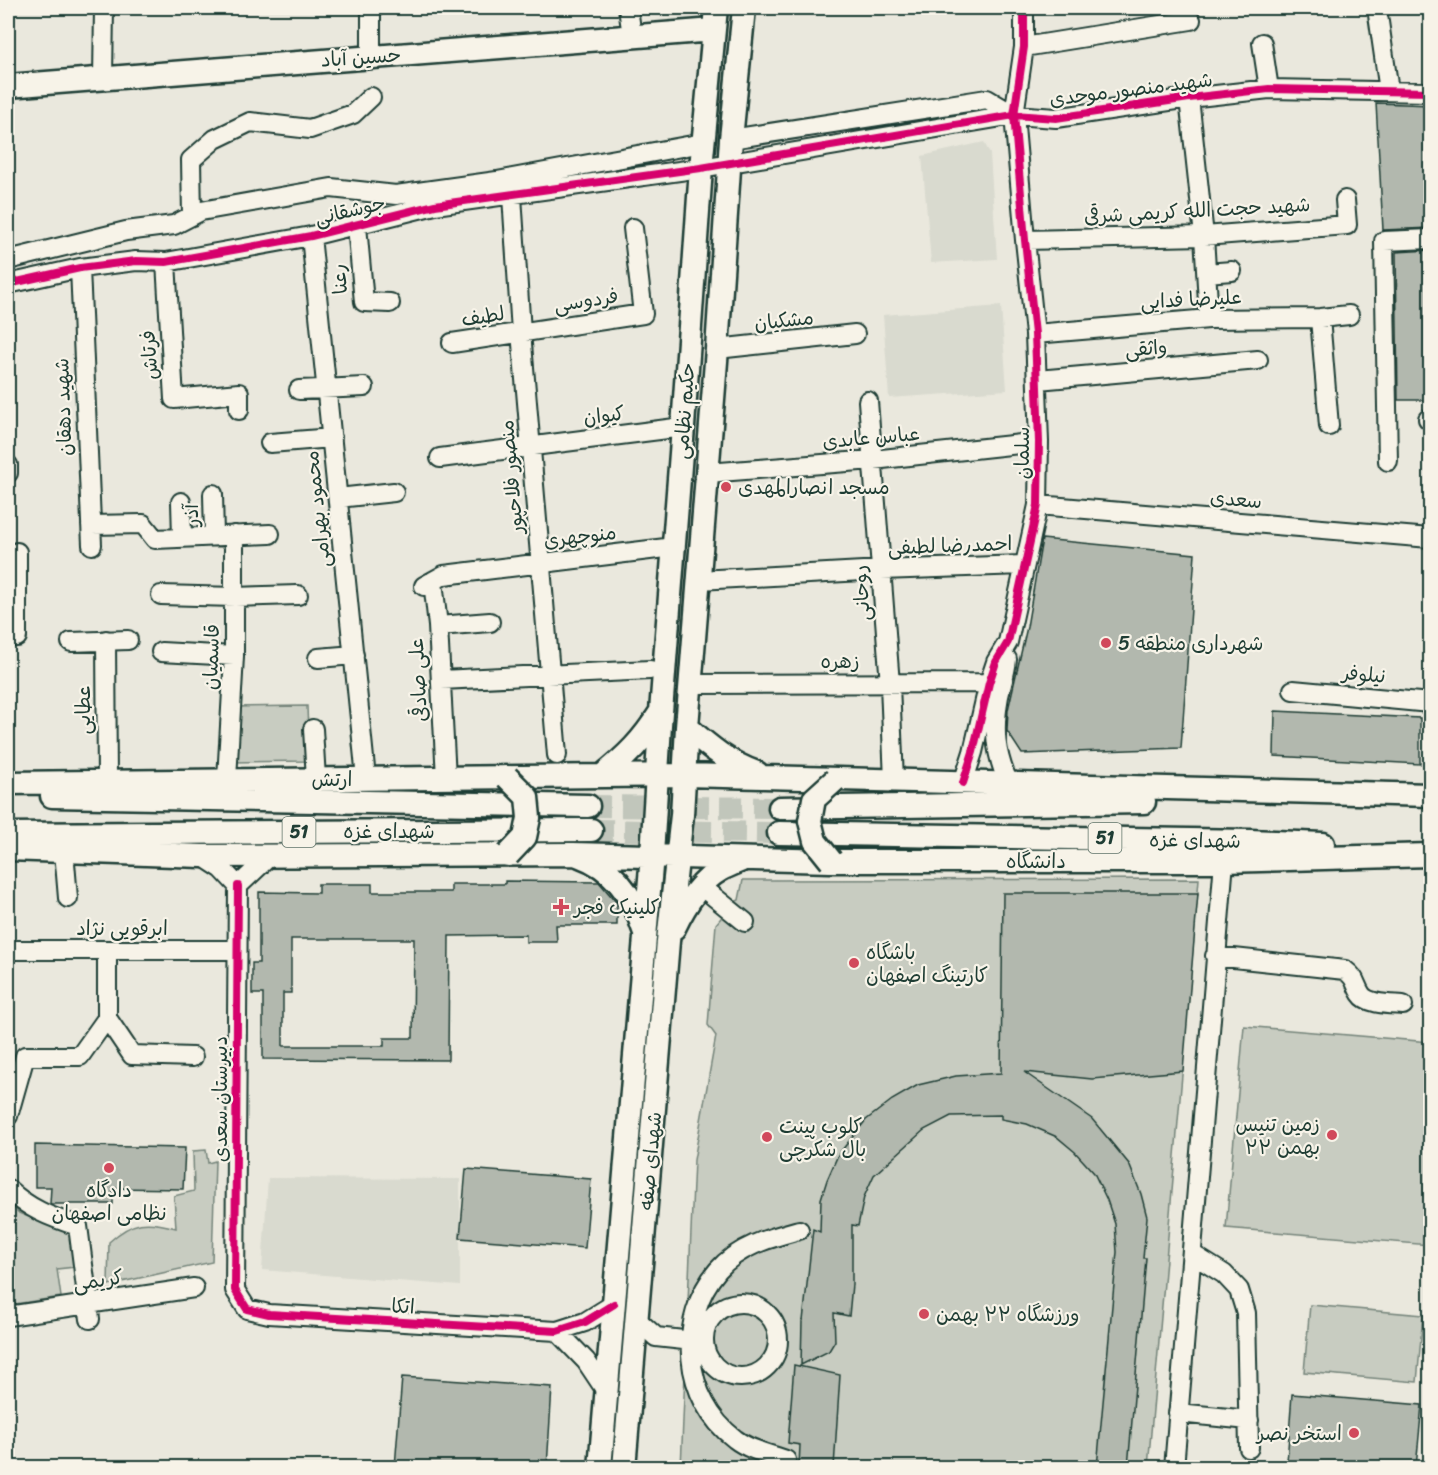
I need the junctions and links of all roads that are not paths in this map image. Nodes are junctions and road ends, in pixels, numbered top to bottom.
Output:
1 (104, 8) edge
2 (371, 8) edge
3 (628, 8) edge
4 (716, 8) edge
5 (744, 8) edge
6 (1024, 8) edge
7 (1377, 8) edge
8 (1191, 20) dead end
9 (714, 30) junction
10 (632, 36) junction
11 (1262, 44) dead end
12 (1024, 46) junction
13 (371, 57) junction
14 (103, 78) junction
15 (8, 86) edge
16 (1269, 90) junction
17 (1389, 91) junction
18 (1431, 92) edge
19 (371, 97) dead end
20 (1189, 98) junction
21 (1014, 115) junction
22 (731, 139) junction
23 (703, 143) junction
24 (730, 162) junction
25 (701, 168) junction
26 (512, 196) junction
27 (434, 198) junction
28 (1345, 200) dead end
29 (192, 216) junction
30 (357, 226) junction
31 (633, 228) dead end
32 (126, 231) junction
33 (311, 236) junction
34 (1204, 236) junction
35 (1431, 239) edge
36 (1025, 240) junction
37 (8, 260) edge
38 (136, 261) junction
39 (165, 261) junction
40 (80, 268) junction
41 (1232, 271) dead end
42 (1206, 273) junction
43 (8, 284) edge
44 (390, 303) dead end
45 (1349, 315) dead end
46 (1320, 318) junction
47 (1209, 319) junction
48 (521, 332) junction
49 (855, 334) dead end
50 (1035, 334) junction
51 (452, 343) dead end
52 (717, 349) junction
53 (1258, 360) dead end
54 (1038, 380) junction
55 (364, 387) dead end
56 (327, 389) junction
57 (299, 390) dead end
58 (868, 400) dead end
59 (239, 410) dead end
60 (1329, 426) dead end
61 (683, 427) junction
62 (332, 438) junction
63 (1039, 442) junction
64 (270, 443) dead end
65 (531, 447) junction
66 (440, 458) dead end
67 (873, 460) junction
68 (1388, 461) dead end
69 (8, 465) edge
70 (8, 473) edge
71 (707, 473) junction
72 (394, 492) dead end
73 (213, 494) dead end
74 (338, 498) junction
75 (181, 502) dead end
76 (1038, 505) junction
77 (91, 525) junction
78 (270, 534) dead end
79 (234, 535) junction
80 (214, 536) junction
81 (182, 537) junction
82 (1431, 538) edge
83 (92, 545) dead end
84 (674, 547) junction
85 (17, 552) dead end
86 (540, 563) junction
87 (1023, 565) junction
88 (882, 570) junction
89 (699, 580) junction
90 (429, 584) joint
91 (298, 594) dead end
92 (161, 595) dead end
93 (235, 597) junction
94 (490, 622) dead end
95 (438, 626) junction
96 (8, 637) edge
97 (106, 640) junction
98 (128, 640) dead end
99 (70, 642) dead end
100 (1008, 642) junction
101 (161, 652) dead end
102 (354, 655) junction
103 (234, 656) junction
104 (318, 658) dead end
105 (657, 670) junction
106 (550, 675) junction
107 (441, 680) junction
108 (989, 683) junction
109 (690, 684) junction
110 (890, 684) junction
111 (1293, 690) dead end
112 (1431, 703) edge
113 (661, 711) junction
114 (687, 728) junction
115 (313, 729) dead end
116 (658, 748) junction
117 (997, 750) junction
118 (686, 752) junction
119 (973, 752) junction
120 (557, 755) dead end
121 (657, 775) junction
122 (685, 775) junction
123 (602, 776) junction
124 (507, 777) junction
125 (366, 778) junction
126 (446, 778) junction
127 (770, 778) junction
128 (227, 779) junction
129 (316, 779) junction
130 (107, 780) junction
131 (835, 780) junction
132 (894, 781) junction
133 (8, 783) edge
134 (963, 783) junction
135 (1009, 784) junction
136 (8, 795) edge
137 (1431, 796) edge
138 (588, 806) tunnel mouth
139 (780, 808) tunnel mouth
140 (591, 830) tunnel mouth
141 (779, 833) tunnel mouth
142 (8, 834) edge
143 (8, 849) edge
144 (1431, 849) edge
145 (64, 851) junction
146 (573, 854) junction
147 (271, 855) junction
148 (508, 855) junction
149 (652, 855) junction
150 (678, 855) junction
151 (1431, 855) edge
152 (202, 856) junction
153 (744, 860) junction
154 (831, 861) junction
155 (1224, 861) junction
156 (238, 886) junction
157 (702, 887) junction
158 (68, 898) dead end
159 (745, 922) dead end
160 (645, 933) junction
161 (668, 941) junction
162 (8, 950) edge
163 (108, 950) junction
164 (237, 950) junction
165 (1215, 956) junction
166 (1403, 1005) dead end
167 (107, 1018) junction
168 (193, 1057) dead end
169 (8, 1116) edge
170 (8, 1189) edge
171 (800, 1230) dead end
172 (1192, 1254) junction
173 (194, 1288) dead end
174 (614, 1304) junction
175 (247, 1309) joint
176 (89, 1312) junction
177 (8, 1316) edge
178 (636, 1319) junction
179 (557, 1331) junction
180 (656, 1337) junction
181 (697, 1341) junction
182 (634, 1353) junction
183 (606, 1391) junction
184 (1179, 1413) junction
185 (1249, 1419) junction
186 (1249, 1448) dead end
187 (786, 1460) dead end
188 (600, 1467) edge
189 (624, 1467) edge
190 (1174, 1467) edge

1 - 14 street
2 - 13 street
3 - 10 street
4 - 9 main road, حکیم نظامی
5 - 22 main road, حکیم نظامی
6 - 12 street, سلمان
7 - 17 street
8 - 12 street
9 - 10 main road, حسین آباد
9 - 23 main road, حکیم نظامی
10 - 13 main road, حسین آباد
11 - 16 street
12 - 21 street, سلمان
13 - 14 main road, حسین آباد
14 - 15 main road, حسین آباد
16 - 17 street, شهید منصور موحدی
16 - 20 street, شهید منصور موحدی
17 - 18 street, شهید منصور موحدی
19 - 29 street
20 - 21 street, شهید منصور موحدی
20 - 34 street
21 - 22 street, شهید منصور موحدی
21 - 24 street, شهید منصور موحدی
21 - 36 street, سلمان
22 - 24 main road, حکیم نظامی
23 - 25 main road, حکیم نظامی
23 - 27 street, جوشقانی
24 - 25 street, شهید منصور موحدی
24 - 52 main road, حکیم نظامی
25 - 26 street, جوشقانی
25 - 61 main road, حکیم نظامی
26 - 27 street, جوشقانی
26 - 48 street, منصور فلاحپور
27 - 29 street, جوشقانی
27 - 30 street, جوشقانی
28 - 34 street, شهید حجت الله کریمی شرقی
29 - 32 street, جوشقانی
30 - 33 street, جوشقانی
30 - 44 street, رعنا
31 - 48 street, فردوسی
32 - 37 street, جوشقانی
32 - 38 street
33 - 39 street, جوشقانی
33 - 56 street, محمود بهرامی
34 - 36 street, شهید حجت الله کریمی شرقی
34 - 42 street
35 - 68 street
36 - 50 street, سلمان
38 - 39 street, جوشقانی
38 - 40 street, جوشقانی
39 - 59 street, فرتاش
40 - 43 street, جوشقانی
40 - 77 street, شهید دهقان
41 - 42 street
42 - 47 street
45 - 46 street, علیرضا فدایی
46 - 47 street, علیرضا فدایی
46 - 60 street
47 - 50 street, علیرضا فدایی
48 - 51 street, لطیف
48 - 65 street, منصور فلاحپور
49 - 52 street, مشکیان
50 - 54 street, سلمان
52 - 71 main road, حکیم نظامی
53 - 54 street, واثقی
54 - 63 street, سلمان
55 - 56 street
56 - 57 street
56 - 62 street, محمود بهرامی
58 - 67 street, روحانی
61 - 65 street, کیوان
61 - 84 main road, حکیم نظامی
62 - 64 street
62 - 74 street, محمود بهرامی
63 - 67 street, عباس عابدی
63 - 76 street, سلمان
65 - 66 street, کیوان
65 - 86 street, منصور فلاحپور
67 - 71 street, عباس عابدی
67 - 88 street, روحانی
69 - 70 street
71 - 89 main road, حکیم نظامی
72 - 74 street
73 - 80 street, آذر
74 - 102 street, محمود بهرامی
75 - 81 street
76 - 82 street, سعدی
76 - 87 street, سلمان
77 - 81 street
77 - 83 street, شهید دهقان
78 - 79 street
79 - 80 street
79 - 93 street, قاسمیان
80 - 81 street
84 - 86 street, منوچهری
84 - 105 main road, حکیم نظامی
85 - 96 street
86 - 90 street, منوچهری
86 - 106 street, منصور فلاحپور
87 - 88 street, احمدرضا لطیفی
87 - 100 street, سلمان
88 - 89 street, احمدرضا لطیفی
88 - 110 street, روحانی
89 - 109 main road, حکیم نظامی
90 - 95 street, علی صادقی
91 - 93 street
92 - 93 street
93 - 103 street, قاسمیان
94 - 95 street
95 - 107 street, علی صادقی
97 - 98 street
97 - 99 street
97 - 130 street, عطایی
100 - 108 street, سلمان
100 - 117 street
101 - 103 street
102 - 104 street
102 - 125 street, محمود بهرامی
103 - 128 street, قاسمیان
105 - 106 street
105 - 113 main road, حکیم نظامی
106 - 107 street
106 - 120 street, منصور فلاحپور
107 - 126 street, علی صادقی
108 - 110 street, زهره
108 - 119 street, سلمان
109 - 110 street, زهره
109 - 114 main road, حکیم نظامی
110 - 132 street, روحانی
111 - 112 street, نیلوفر
113 - 116 main road, حکیم نظامی
113 - 123 main road
114 - 118 main road, حکیم نظامی
114 - 127 main road
115 - 129 street
116 - 118 main road
116 - 121 main road, حکیم نظامی
117 - 119 street
117 - 135 street
118 - 122 main road, حکیم نظامی
119 - 134 street, سلمان
121 - 122 main road, ارتش
121 - 123 main road, ارتش
121 - 149 main road, حکیم نظامی
122 - 127 main road
122 - 150 main road, حکیم نظامی
123 - 124 main road, ارتش
124 - 126 main road, ارتش
124 - 148 main road, bridge
125 - 126 main road, ارتش
125 - 129 main road, ارتش
127 - 131 main road
128 - 129 main road, ارتش
128 - 130 main road, ارتش
130 - 133 main road, ارتش
131 - 132 main road
131 - 154 main road, bridge
132 - 134 main road
134 - 135 main road
135 - 137 main road
136 - 138 main road, شهدای غزه / 51
137 - 139 main road, شهدای غزه / 51
140 - 142 main road, شهدای غزه / 51
141 - 144 main road, شهدای غزه / 51
143 - 145 main road
145 - 152 main road
145 - 158 street
146 - 148 main road
146 - 149 main road
146 - 160 main road
147 - 148 main road
147 - 152 main road
147 - 156 street
149 - 150 main road, دانشگاه
149 - 160 main road, شهدای صفه
150 - 153 main road, دانشگاه
150 - 161 main road, شهدای صفه
151 - 155 main road, دانشگاه
152 - 156 street
153 - 154 main road, دانشگاه
153 - 157 main road
154 - 155 main road, دانشگاه
155 - 165 street
156 - 164 street, دبیرستان سعدی
157 - 159 street
157 - 161 main road
160 - 174 main road, شهدای صفه
161 - 178 main road, شهدای صفه
162 - 163 street, ابرقویی نژاد
163 - 164 street, ابرقویی نژاد
163 - 167 street
164 - 175 street, دبیرستان سعدی
165 - 166 street
165 - 172 street
167 - 168 street
167 - 169 street
170 - 176 street
171 - 181 street
172 - 184 street
172 - 185 street
173 - 176 street, کریمی
174 - 179 street
174 - 183 main road, شهدای صفه
175 - 179 street, اتکا
176 - 177 street, کریمی
178 - 180 street
178 - 182 main road, شهدای صفه
179 - 183 street
180 - 181 street
180 - 182 street
181 - 181 street
181 - 187 street
182 - 189 main road, شهدای صفه
183 - 188 main road, شهدای صفه
184 - 185 street
184 - 190 street
185 - 186 street

